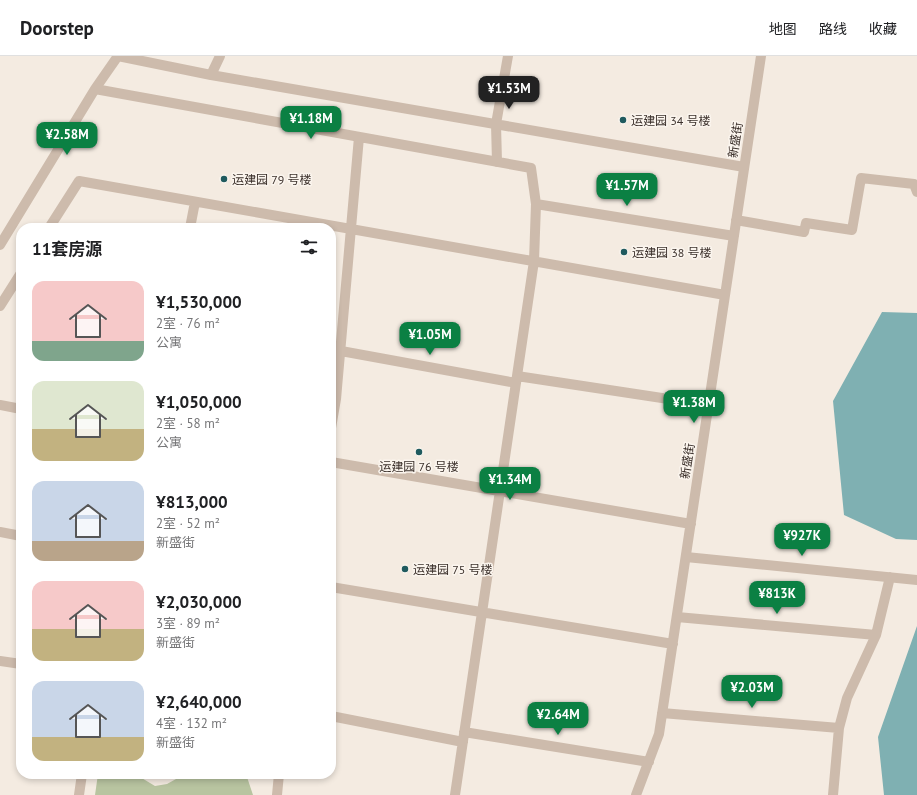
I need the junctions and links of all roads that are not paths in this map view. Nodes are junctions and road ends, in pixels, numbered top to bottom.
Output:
1 (118, 56) edge
2 (220, 56) edge
3 (508, 56) edge
4 (761, 56) edge
5 (211, 74) junction
6 (95, 89) junction
7 (496, 124) junction
8 (359, 137) junction
9 (497, 162) junction
10 (744, 167) junction
11 (917, 192) edge
12 (195, 202) junction
13 (536, 204) junction
14 (736, 220) junction
15 (52, 223) edge
16 (191, 223) edge
17 (316, 223) edge
18 (336, 226) edge
19 (351, 229) junction
20 (734, 236) junction
21 (0, 245) edge
22 (534, 261) junction
23 (16, 288) edge
24 (725, 295) junction
25 (0, 306) edge
26 (341, 351) junction
27 (516, 379) junction
28 (336, 385) edge
29 (0, 405) edge
30 (708, 405) junction
31 (16, 408) edge
32 (336, 463) edge
33 (500, 492) junction
34 (691, 524) junction
35 (0, 532) edge
36 (16, 535) edge
37 (686, 557) junction
38 (890, 577) junction
39 (917, 580) edge
40 (336, 588) edge
41 (482, 612) junction
42 (677, 617) junction
43 (876, 635) junction
44 (673, 644) junction
45 (0, 661) edge
46 (16, 663) edge
47 (662, 712) junction
48 (336, 717) edge
49 (839, 728) junction
50 (464, 732) junction
51 (463, 742) junction
52 (649, 762) junction
53 (81, 779) edge
54 (279, 779) edge
55 (79, 795) edge
56 (277, 795) edge
57 (455, 795) edge
58 (636, 795) edge
59 (833, 795) edge

1 - 5 street
1 - 6 street
2 - 5 street
3 - 7 street
4 - 10 street, 新盛街
5 - 7 street
6 - 8 street
6 - 21 street
7 - 9 street
7 - 10 street
8 - 9 street
8 - 19 street
9 - 13 street
10 - 14 street, 新盛街
11 - 14 street
12 - 15 street
12 - 16 street
12 - 17 street
13 - 20 street
13 - 22 street
14 - 20 street, 新盛街
18 - 19 street
19 - 22 street
19 - 26 street
20 - 24 street, 新盛街
22 - 24 street
22 - 27 street
23 - 25 street
24 - 30 street, 新盛街
26 - 27 street
26 - 28 street
27 - 30 street
27 - 33 street
29 - 31 street
30 - 34 street, 新盛街
32 - 33 street
33 - 34 street
33 - 41 street
34 - 37 street, 新盛街
35 - 36 street
37 - 38 street
37 - 42 street, 新盛街
38 - 39 street
38 - 43 street
40 - 41 street
41 - 44 street
41 - 50 street
42 - 43 street
42 - 44 street, 新盛街
43 - 49 street
44 - 47 street, 新盛街
45 - 46 street
47 - 49 street
47 - 52 street, 新盛街
48 - 51 street
49 - 59 street
50 - 51 street
50 - 52 street
51 - 57 street
52 - 58 street, 新盛街
53 - 55 street
54 - 56 street

